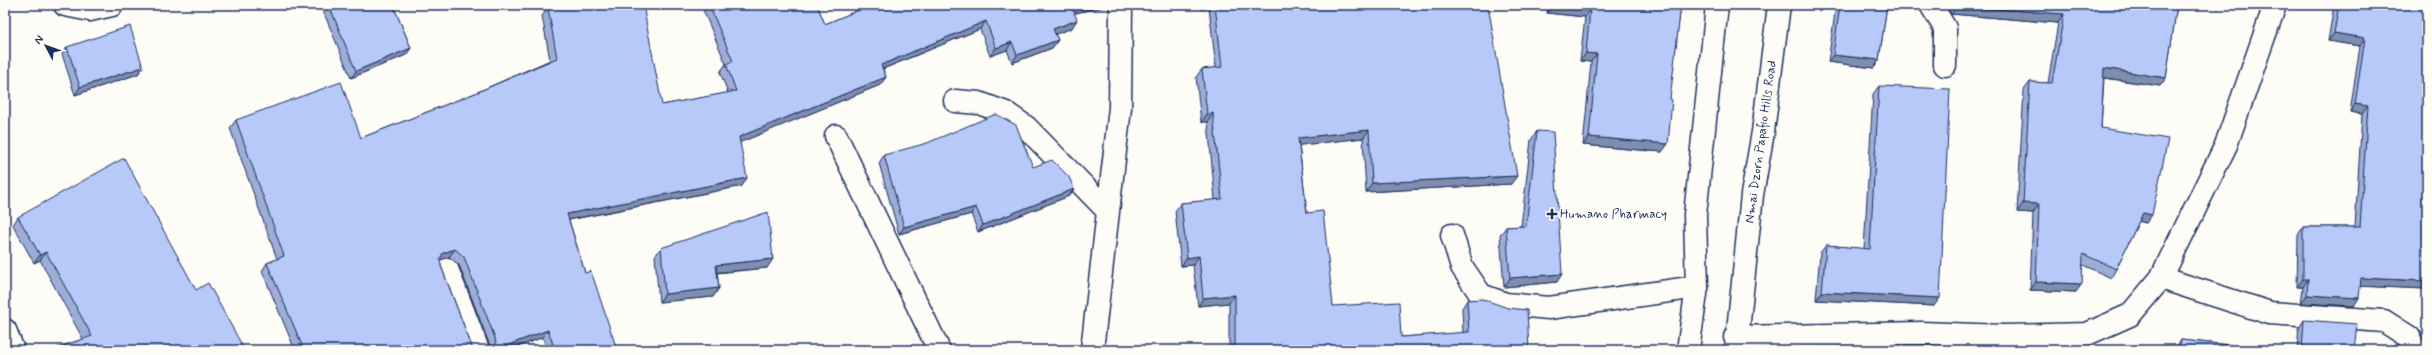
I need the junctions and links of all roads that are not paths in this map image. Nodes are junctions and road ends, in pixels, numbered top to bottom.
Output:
1 (65, 5) edge
2 (112, 5) edge
3 (1121, 5) edge
4 (1717, 5) edge
5 (1779, 5) edge
6 (1932, 5) edge
7 (2275, 5) edge
8 (1945, 65) dead end
9 (955, 101) dead end
10 (836, 136) dead end
11 (1107, 210) junction
12 (1452, 235) dead end
13 (447, 269) dead end
14 (2161, 278) junction
15 (1697, 287) junction
16 (5, 330) edge
17 (1736, 343) edge
18 (13, 350) edge
19 (478, 350) edge
20 (939, 350) edge
21 (1092, 350) edge
22 (1688, 350) edge
23 (2415, 350) edge

1 - 2 street
3 - 11 street
4 - 15 street
5 - 17 street, Nmai Dzorn Papafio Hills Road
6 - 8 street
7 - 14 street
9 - 11 street
10 - 20 street
11 - 21 street
12 - 15 street
13 - 19 street
14 - 17 street
14 - 23 street
15 - 22 street
16 - 18 street

